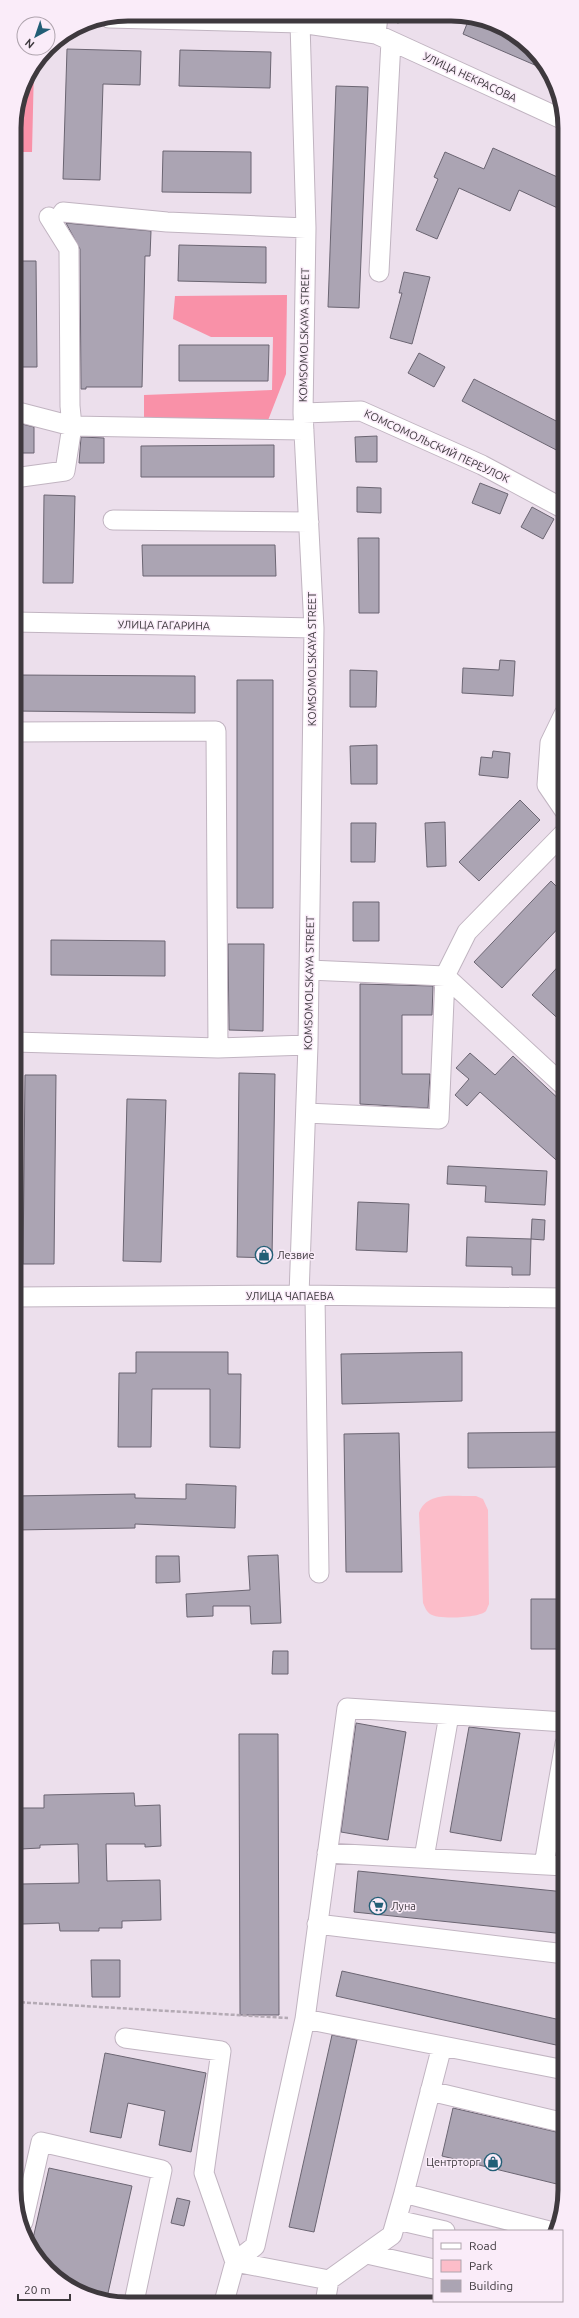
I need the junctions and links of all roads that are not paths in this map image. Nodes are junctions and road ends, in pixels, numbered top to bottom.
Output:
1 (224, 21) edge
2 (379, 21) edge
3 (300, 23) junction
4 (383, 38) junction
5 (557, 117) edge
6 (306, 228) junction
7 (379, 272) dead end
8 (21, 413) edge
9 (304, 421) junction
10 (72, 426) junction
11 (21, 477) edge
12 (558, 505) edge
13 (113, 520) dead end
14 (309, 522) junction
15 (21, 622) edge
16 (314, 628) junction
17 (558, 726) edge
18 (21, 732) edge
19 (558, 801) edge
20 (558, 839) edge
21 (309, 970) junction
22 (445, 976) junction
23 (21, 1042) edge
24 (308, 1046) junction
25 (218, 1048) junction
26 (558, 1080) edge
27 (306, 1113) junction
28 (307, 1296) junction
29 (21, 1297) edge
30 (558, 1298) edge
31 (320, 1573) dead end
32 (449, 1715) junction
33 (558, 1722) edge
34 (558, 1784) edge
35 (327, 1853) junction
36 (424, 1858) junction
37 (544, 1865) junction
38 (558, 1866) edge
39 (317, 1924) junction
40 (558, 1953) edge
41 (305, 2019) junction
42 (124, 2038) dead end
43 (442, 2046) junction
44 (558, 2069) edge
45 (430, 2091) junction
46 (558, 2121) edge
47 (404, 2193) junction
48 (25, 2215) edge
49 (397, 2220) junction
50 (518, 2227) edge
51 (441, 2230) edge
52 (541, 2230) edge
53 (367, 2254) junction
54 (235, 2262) junction
55 (433, 2269) edge
56 (329, 2280) junction
57 (135, 2297) edge
58 (225, 2297) edge
59 (326, 2297) edge

1 - 3 street, УЛИЦА НЕКРАСОВА
2 - 4 street
3 - 4 street, УЛИЦА НЕКРАСОВА
3 - 6 street, KOMSOMOLSKAYA STREET
4 - 5 street, УЛИЦА НЕКРАСОВА
4 - 7 street
6 - 9 street, KOMSOMOLSKAYA STREET
6 - 10 street
8 - 10 street, КОМСОМОЛЬСКИЙ ПЕРЕУЛОК
9 - 10 street, КОМСОМОЛЬСКИЙ ПЕРЕУЛОК
9 - 12 street, КОМСОМОЛЬСКИЙ ПЕРЕУЛОК
9 - 14 street, KOMSOMOLSKAYA STREET
10 - 11 street
13 - 14 street
14 - 16 street, KOMSOMOLSKAYA STREET
15 - 16 street, УЛИЦА ГАГАРИНА
16 - 21 street, KOMSOMOLSKAYA STREET
17 - 19 street
18 - 25 street
20 - 22 street
21 - 22 street
21 - 24 street, KOMSOMOLSKAYA STREET
22 - 26 street
22 - 27 street
23 - 25 street
24 - 25 street
24 - 27 street, KOMSOMOLSKAYA STREET
27 - 28 street, KOMSOMOLSKAYA STREET
28 - 29 street, УЛИЦА ЧАПАЕВА
28 - 30 street, УЛИЦА ЧАПАЕВА
28 - 31 street, KOMSOMOLSKAYA STREET
32 - 33 street
32 - 35 street
32 - 36 street
34 - 37 street
35 - 36 street
35 - 39 street
36 - 37 street
37 - 38 street
39 - 40 street
39 - 41 street
41 - 43 street
41 - 54 street
42 - 54 street
43 - 44 street
43 - 45 street
45 - 46 street
45 - 47 street
47 - 49 street
47 - 50 street
48 - 57 street
49 - 51 street
49 - 53 street
50 - 52 street
53 - 55 street
53 - 56 street
54 - 56 street
54 - 58 street
56 - 59 street

